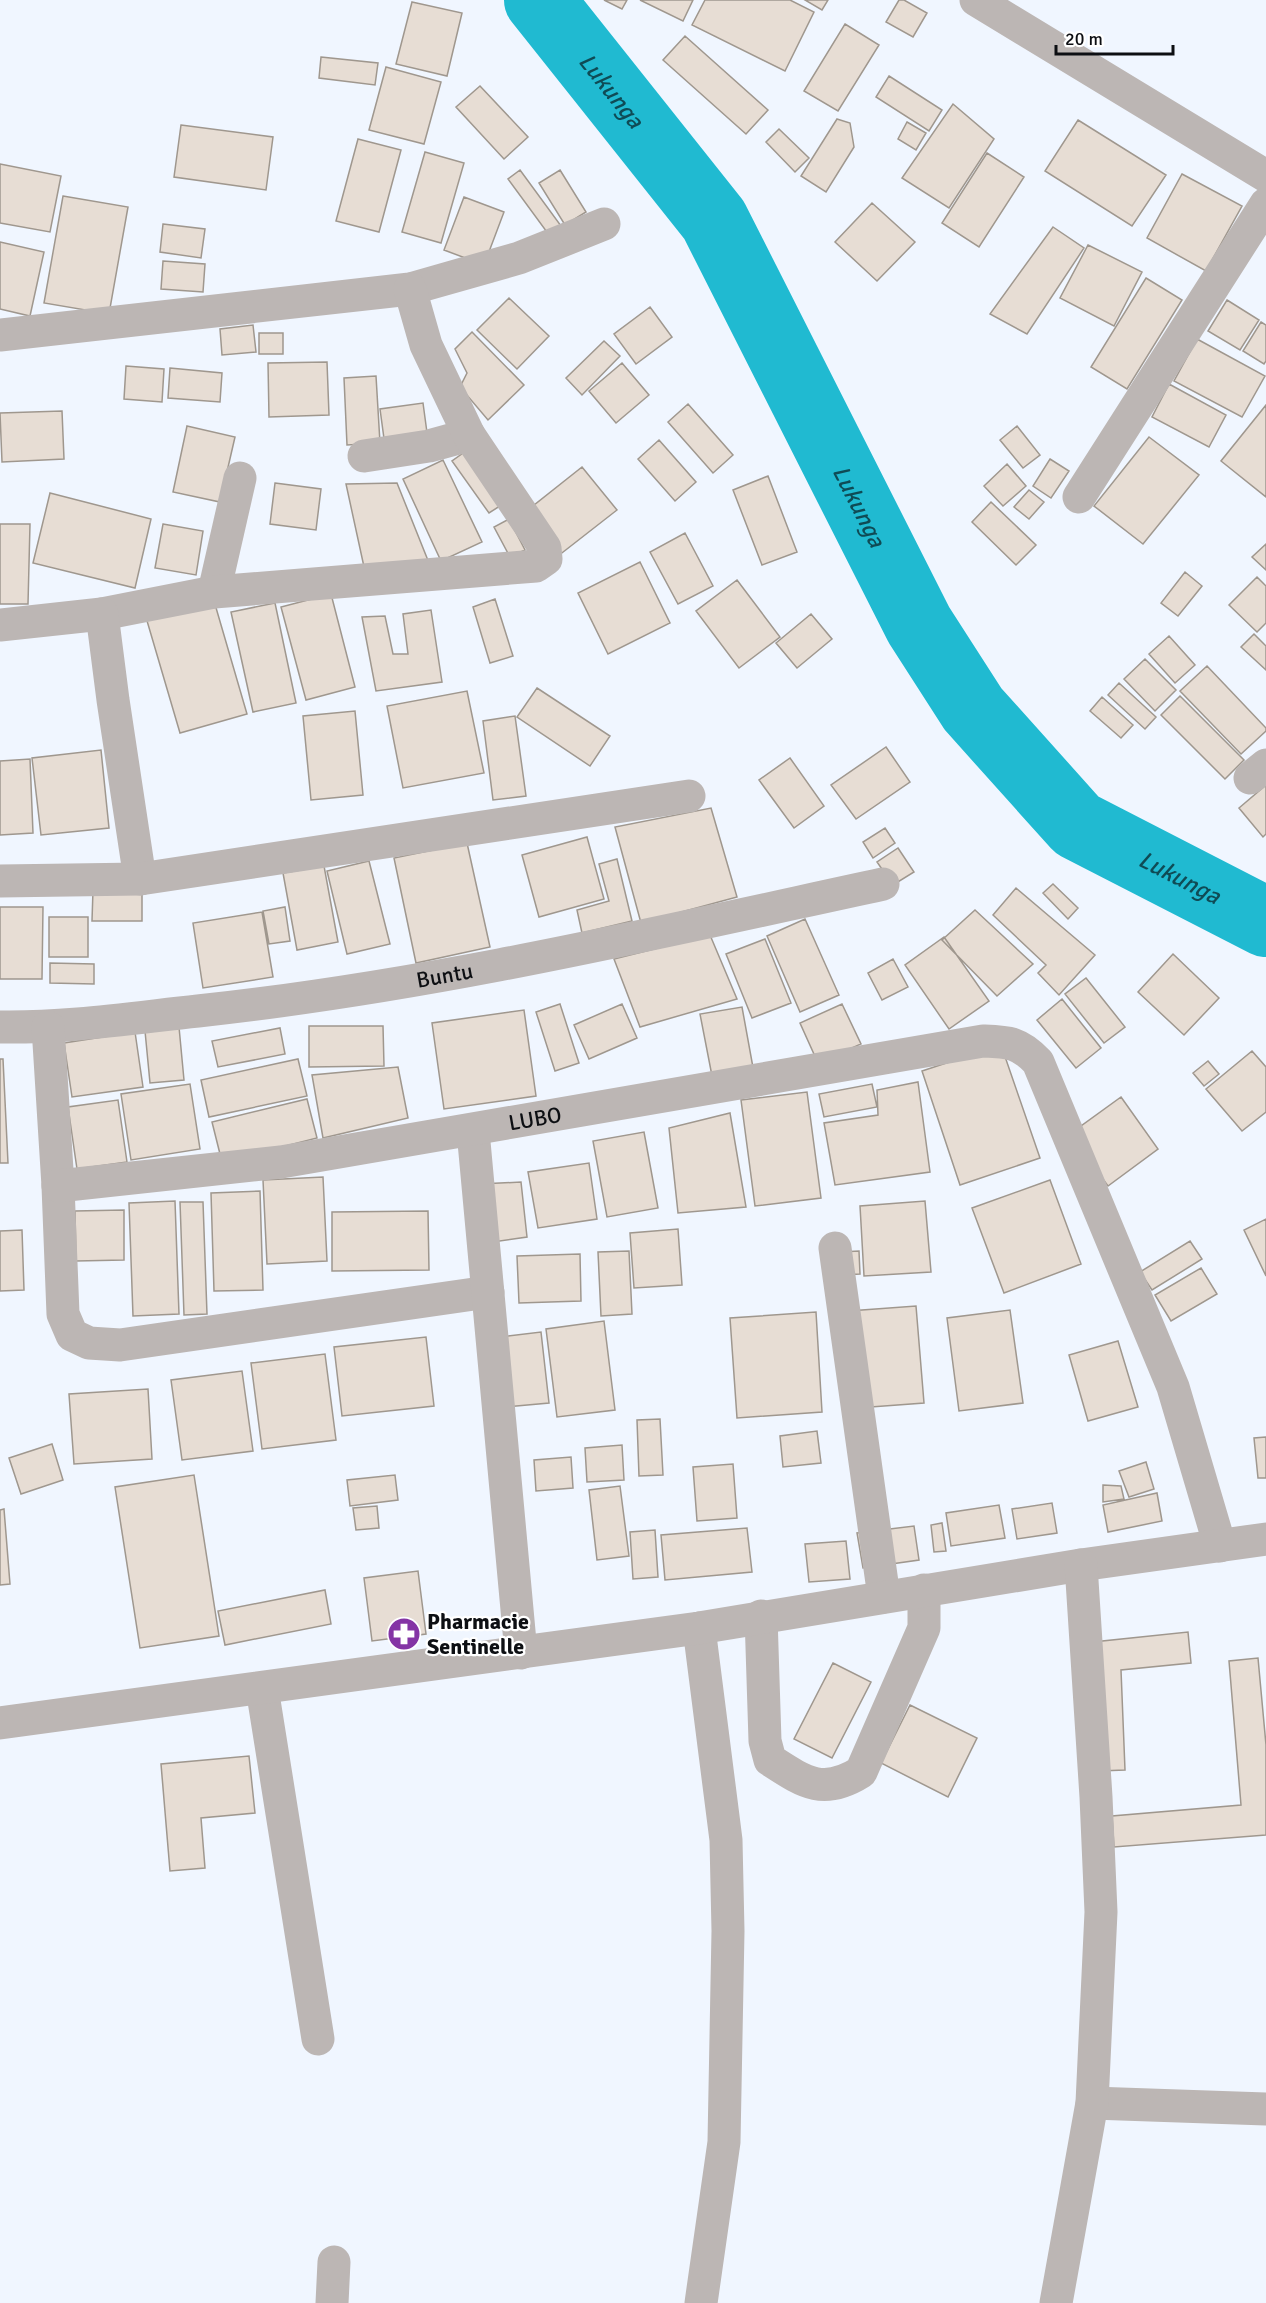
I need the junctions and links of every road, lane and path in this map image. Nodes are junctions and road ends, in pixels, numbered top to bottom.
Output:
1 (976, 0) edge
2 (1266, 176) edge
3 (1266, 204) edge
4 (604, 224) dead end
5 (410, 289) junction
6 (0, 335) edge
7 (469, 435) junction
8 (364, 456) dead end
9 (240, 478) dead end
10 (1079, 497) dead end
11 (214, 592) junction
12 (102, 614) junction
13 (0, 625) edge
14 (689, 796) dead end
15 (140, 879) junction
16 (0, 881) edge
17 (883, 884) dead end
18 (0, 1027) edge
19 (48, 1027) junction
20 (473, 1131) junction
21 (58, 1186) junction
22 (835, 1248) dead end
23 (488, 1292) junction
24 (1266, 1539) edge
25 (1220, 1546) junction
26 (1081, 1565) junction
27 (924, 1590) junction
28 (884, 1597) junction
29 (761, 1616) junction
30 (699, 1628) junction
31 (521, 1653) junction
32 (262, 1688) junction
33 (0, 1723) edge
34 (318, 2039) dead end
35 (1092, 2103) junction
36 (1266, 2109) edge
37 (334, 2262) dead end
38 (332, 2303) edge
39 (701, 2303) edge
40 (1056, 2303) edge

1 - 2 street
3 - 10 street
4 - 5 street
5 - 6 street
5 - 7 street
7 - 8 street
7 - 11 street
9 - 11 street
11 - 12 street
12 - 13 street
12 - 15 street
14 - 15 street
15 - 16 street
17 - 19 street, Buntu
18 - 19 street, Buntu
19 - 21 street
20 - 21 street, LUBO
20 - 23 street
20 - 25 street, LUBO
21 - 23 street
22 - 28 street
23 - 31 street
24 - 25 street
25 - 26 street
26 - 27 street
26 - 35 street
27 - 28 street
27 - 29 street
28 - 29 street
29 - 30 street
30 - 31 street
30 - 39 street
31 - 32 street
32 - 33 street
32 - 34 street
35 - 36 street
35 - 40 street
37 - 38 street

